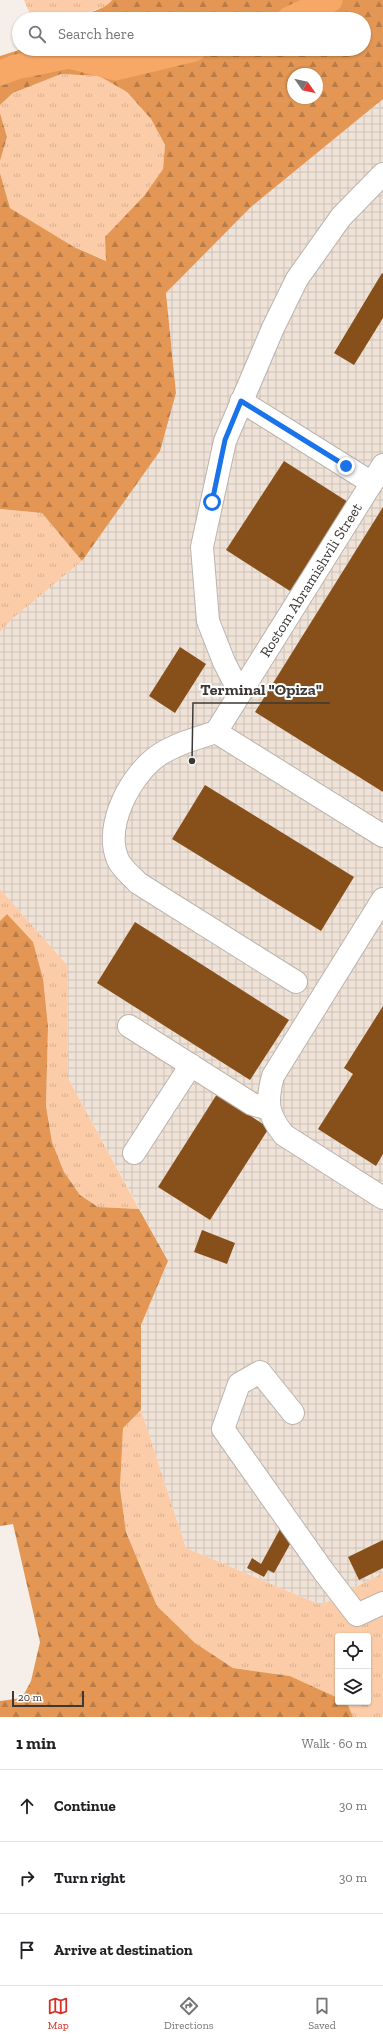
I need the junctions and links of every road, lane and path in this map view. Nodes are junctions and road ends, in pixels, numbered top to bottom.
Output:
1 (383, 174) edge
2 (241, 401) junction
3 (378, 474) edge
4 (240, 693) junction
5 (216, 732) junction
6 (383, 836) edge
7 (383, 899) edge
8 (296, 982) dead end
9 (129, 1026) dead end
10 (191, 1065) junction
11 (269, 1109) junction
12 (134, 1152) dead end
13 (383, 1198) edge
14 (293, 1413) dead end
15 (383, 1603) edge

1 - 2 street
2 - 3 street
2 - 4 street
3 - 4 street, Rostom Abramishvili Street
4 - 5 street, Rostom Abramishvili Street
5 - 6 street
5 - 8 street
7 - 11 street
9 - 10 street
10 - 11 street
10 - 12 street
11 - 13 street
14 - 15 street

